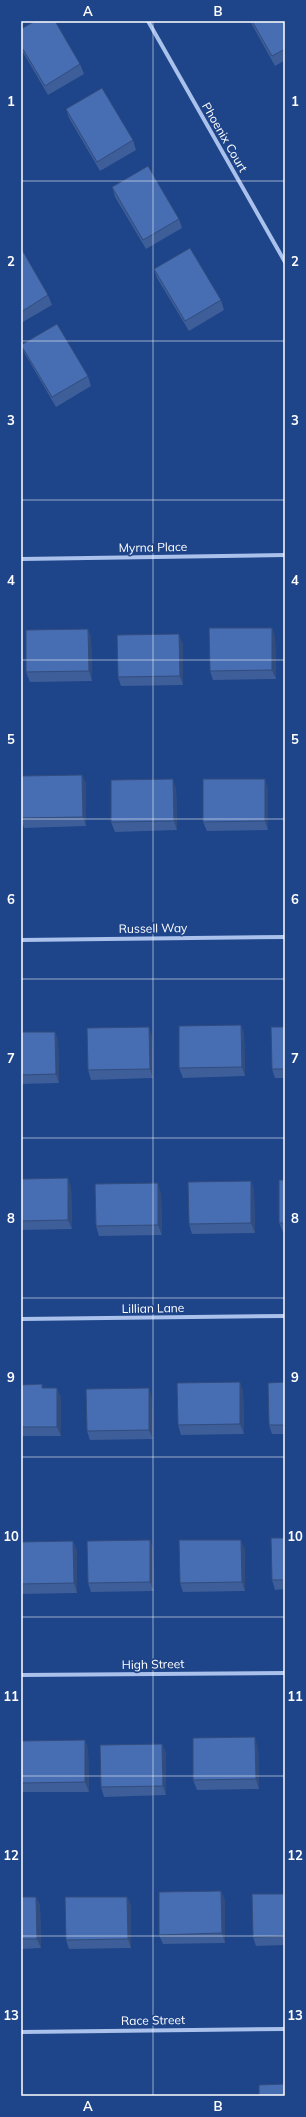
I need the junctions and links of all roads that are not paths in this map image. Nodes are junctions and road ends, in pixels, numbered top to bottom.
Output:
1 (148, 21) edge
2 (285, 262) edge
3 (285, 555) edge
4 (21, 558) edge
5 (285, 937) edge
6 (21, 940) edge
7 (285, 1316) edge
8 (21, 1319) edge
9 (285, 1673) edge
10 (21, 1675) edge
11 (285, 2029) edge
12 (21, 2032) edge

1 - 2 street, Phoenix Court
3 - 4 street, Myrna Place
5 - 6 street, Russell Way
7 - 8 street, Lillian Lane
9 - 10 street, High Street
11 - 12 street, Race Street

